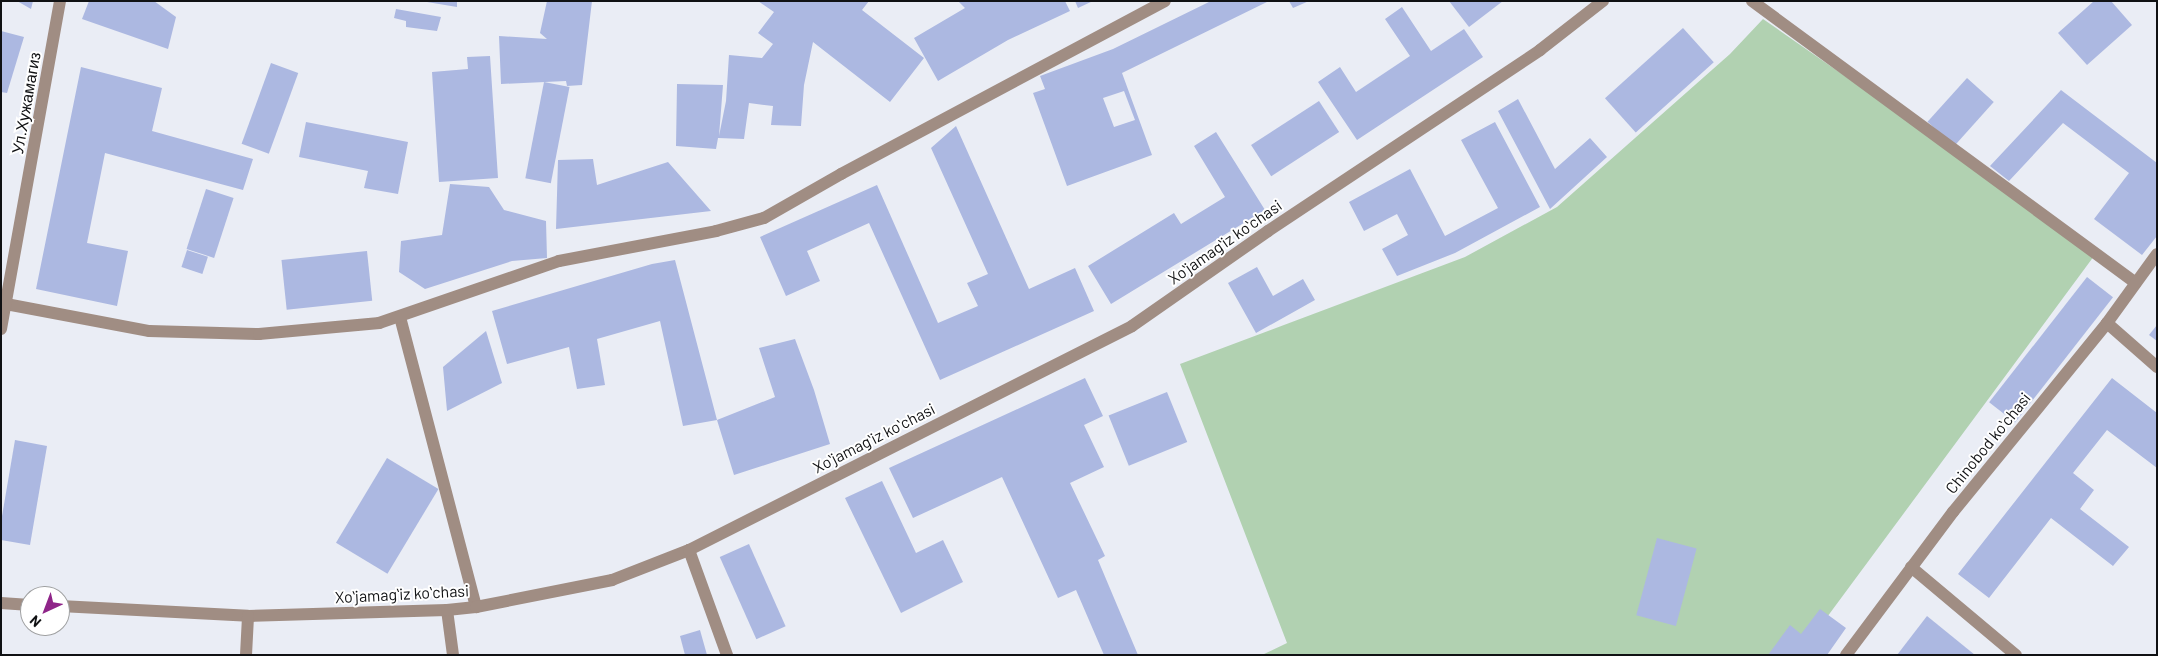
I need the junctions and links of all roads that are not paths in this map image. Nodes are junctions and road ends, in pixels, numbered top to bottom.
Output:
1 (60, 1) edge
2 (1165, 1) edge
3 (1603, 1) edge
4 (1752, 1) edge
5 (2157, 254) edge
6 (6, 278) edge
7 (2136, 283) junction
8 (6, 304) junction
9 (400, 317) junction
10 (2107, 323) junction
11 (1, 329) edge
12 (2157, 367) edge
13 (689, 550) junction
14 (1912, 567) junction
15 (1, 603) edge
16 (20, 604) edge
17 (70, 607) edge
18 (476, 607) junction
19 (447, 610) junction
20 (248, 616) junction
21 (246, 655) edge
22 (453, 655) edge
23 (727, 655) edge
24 (1846, 655) edge
25 (2016, 655) edge

1 - 6 street, Ул.Хужамагиз
2 - 9 street
3 - 13 street, Xoʻjamagʻiz koʻchasi
4 - 7 street
5 - 7 street, Chinobod koʻchasi
6 - 8 street, Ул.Хужамагиз
7 - 10 street, Chinobod koʻchasi
8 - 9 street
8 - 11 street, Ул.Хужамагиз
9 - 18 street
10 - 12 street
10 - 14 street, Chinobod koʻchasi
13 - 18 street, Xoʻjamagʻiz koʻchasi
13 - 23 street
14 - 24 street, Chinobod koʻchasi
14 - 25 street
15 - 16 street
17 - 20 street, Xoʻjamagʻiz koʻchasi
18 - 19 street, Xoʻjamagʻiz koʻchasi
19 - 20 street, Xoʻjamagʻiz koʻchasi
19 - 22 street
20 - 21 street

